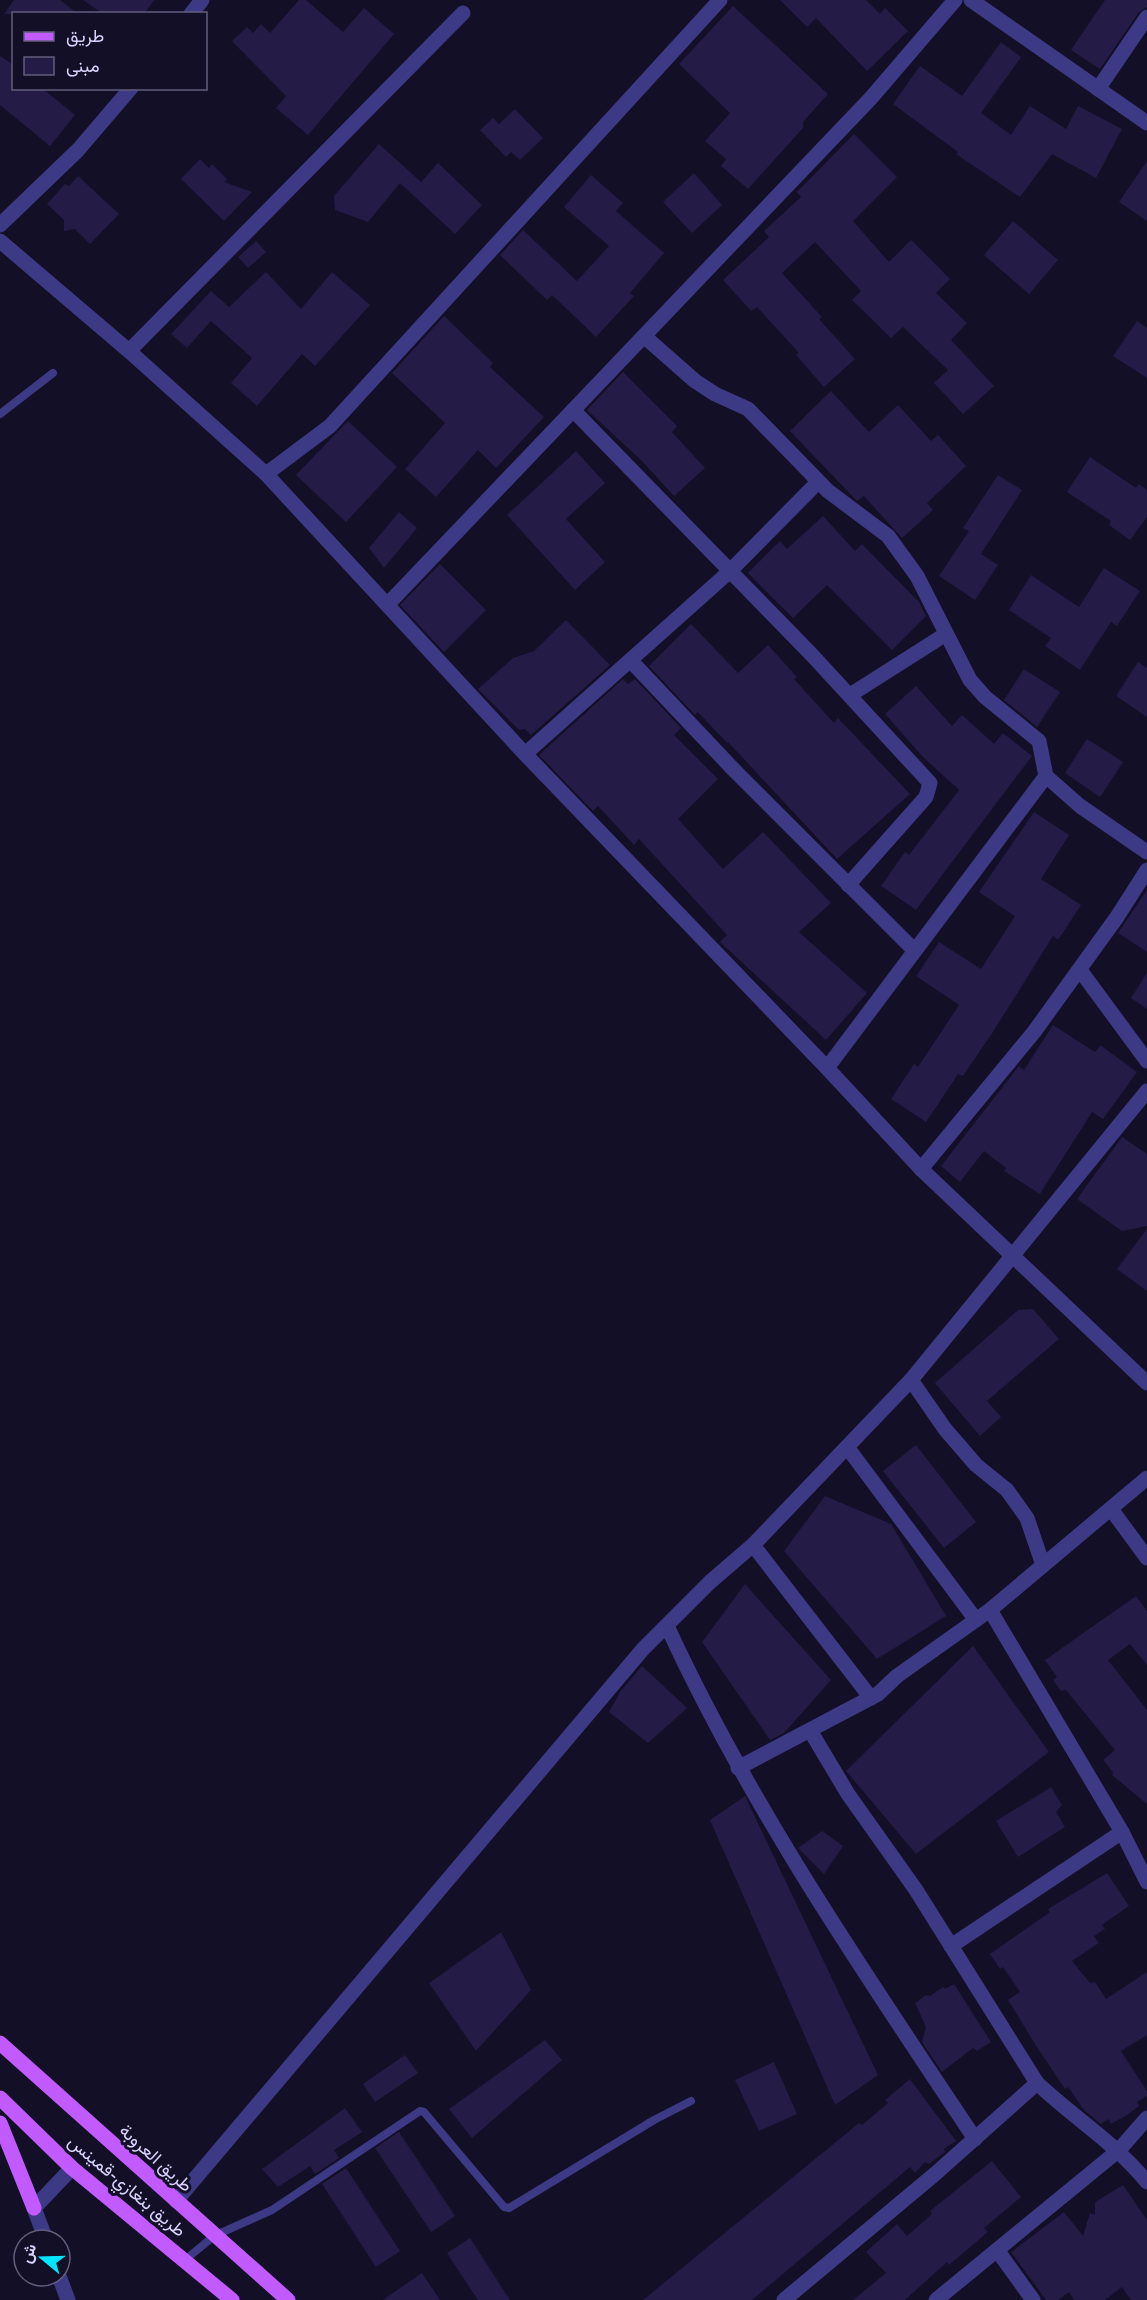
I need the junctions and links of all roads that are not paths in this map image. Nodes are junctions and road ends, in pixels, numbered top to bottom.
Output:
1 (202, 0) edge
2 (720, 0) edge
3 (955, 0) edge
4 (971, 0) edge
5 (193, 12) edge
6 (462, 13) dead end
7 (1147, 16) edge
8 (1098, 89) junction
9 (129, 90) edge
10 (1147, 123) edge
11 (0, 225) edge
12 (0, 241) edge
13 (645, 337) junction
14 (129, 351) junction
15 (53, 373) dead end
16 (573, 410) junction
17 (0, 414) edge
18 (266, 474) junction
19 (818, 482) junction
20 (729, 572) junction
21 (388, 604) junction
22 (946, 634) junction
23 (631, 661) junction
24 (850, 695) junction
25 (525, 754) junction
26 (1046, 776) junction
27 (1147, 852) edge
28 (1147, 870) edge
29 (848, 885) junction
30 (914, 950) junction
31 (1080, 970) junction
32 (1147, 1061) edge
33 (827, 1068) junction
34 (1147, 1091) edge
35 (921, 1169) junction
36 (1013, 1258) junction
37 (911, 1380) junction
38 (1146, 1380) edge
39 (847, 1447) junction
40 (1147, 1478) edge
41 (1111, 1509) junction
42 (753, 1545) junction
43 (1147, 1558) edge
44 (1043, 1565) junction
45 (990, 1610) junction
46 (976, 1620) junction
47 (667, 1626) junction
48 (871, 1698) junction
49 (811, 1732) junction
50 (738, 1768) junction
51 (1122, 1832) junction
52 (1147, 1882) edge
53 (951, 1947) junction
54 (0, 2043) edge
55 (1037, 2083) junction
56 (0, 2098) edge
57 (691, 2101) dead end
58 (1147, 2118) edge
59 (0, 2123) edge
60 (975, 2139) junction
61 (1119, 2150) junction
62 (72, 2168) junction
63 (1147, 2182) edge
64 (176, 2202) junction
65 (34, 2208) junction
66 (42, 2228) edge
67 (214, 2236) junction
68 (997, 2250) junction
69 (184, 2260) junction
70 (232, 2300) edge
71 (288, 2300) edge
72 (784, 2300) edge
73 (936, 2300) edge
74 (1033, 2300) edge

1 - 5 street
2 - 18 street
3 - 13 street
4 - 8 street
6 - 14 street
7 - 8 street
8 - 10 street
9 - 11 street
12 - 14 street
13 - 16 street
13 - 19 street
14 - 18 street
15 - 17 lane
16 - 20 street
16 - 21 street
18 - 21 street
19 - 20 street
19 - 22 street
20 - 23 street
20 - 24 street
21 - 25 street
22 - 24 street
22 - 26 street
23 - 25 street
23 - 29 street
24 - 29 street
25 - 33 street
26 - 27 street
26 - 30 street
28 - 31 street
29 - 30 street
30 - 33 street
31 - 32 street
31 - 35 street
33 - 35 street
34 - 36 street
35 - 36 street
36 - 37 street
36 - 38 street
37 - 39 street
37 - 44 street
39 - 42 street
39 - 46 street
40 - 41 street
41 - 43 street
41 - 44 street
42 - 47 street
42 - 48 street
44 - 45 street
45 - 46 street
45 - 51 street
46 - 48 street
47 - 50 street
47 - 64 street
48 - 49 street
49 - 50 street
49 - 53 street
50 - 60 street
51 - 52 street
51 - 53 street
53 - 55 street
54 - 64 main road, طريق العروبة
55 - 60 street
55 - 61 street
56 - 62 main road, طريق بنغازي-قمينس
57 - 67 lane
58 - 61 street
59 - 65 main road
60 - 72 street
61 - 63 street
61 - 68 street
62 - 65 street
62 - 69 main road, طريق بنغازي-قمينس
64 - 67 main road, طريق العروبة
65 - 66 street
67 - 69 lane
67 - 71 main road, طريق العروبة
68 - 73 street
68 - 74 street
69 - 70 main road, طريق بنغازي-قمينس

